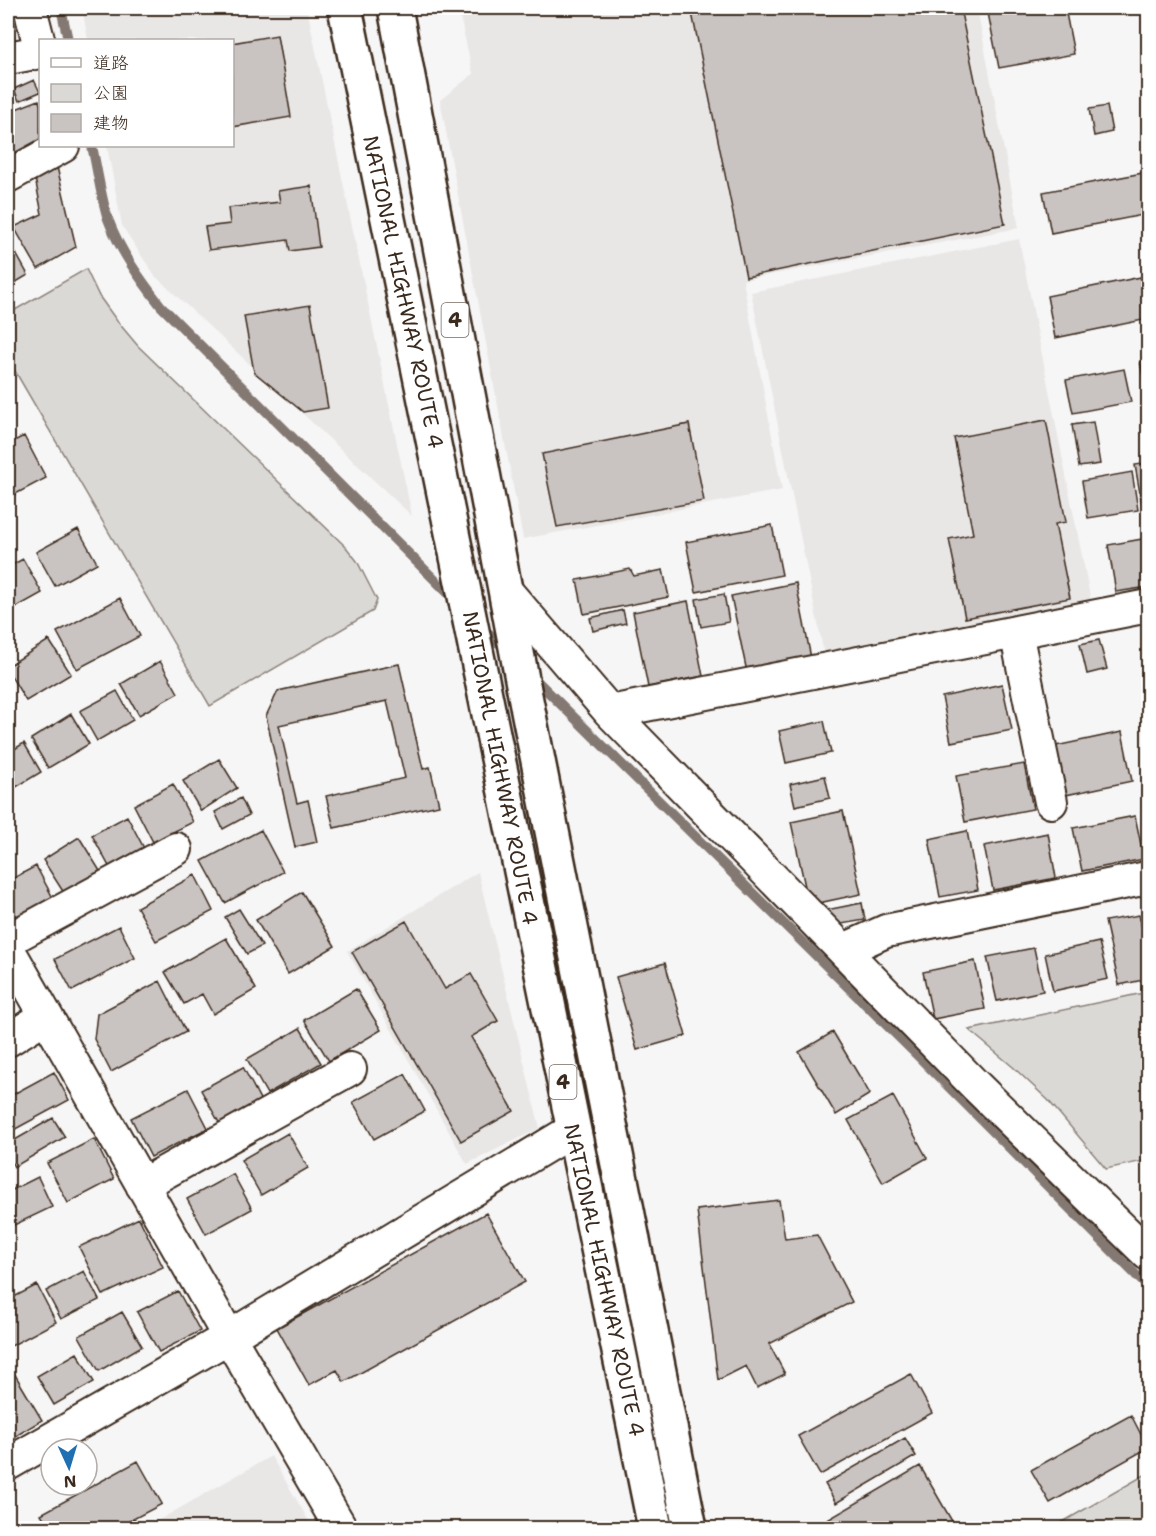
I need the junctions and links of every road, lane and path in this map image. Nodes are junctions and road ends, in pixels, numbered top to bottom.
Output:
1 (30, 8) edge
2 (345, 8) edge
3 (395, 8) edge
4 (39, 45) edge
5 (39, 49) edge
6 (8, 58) edge
7 (61, 147) edge
8 (8, 176) edge
9 (506, 591) junction
10 (1149, 606) edge
11 (1017, 632) junction
12 (610, 712) junction
13 (1051, 802) dead end
14 (176, 849) dead end
15 (1147, 878) dead end
16 (8, 940) edge
17 (8, 949) edge
18 (844, 951) junction
19 (46, 1016) junction
20 (8, 1040) edge
21 (350, 1069) dead end
22 (573, 1130) junction
23 (142, 1185) junction
24 (1149, 1254) edge
25 (229, 1337) junction
26 (8, 1464) edge
27 (340, 1528) edge
28 (655, 1528) edge
29 (690, 1528) edge

1 - 4 street
2 - 22 highway, NATIONAL HIGHWAY ROUTE 4 / 4
3 - 9 highway, NATIONAL HIGHWAY ROUTE 4 / 4
5 - 6 street
7 - 8 street
9 - 12 street
9 - 29 highway, NATIONAL HIGHWAY ROUTE 4 / 4
10 - 11 street
11 - 12 street
11 - 13 street
12 - 18 street
14 - 16 street
15 - 18 street
17 - 19 street
18 - 24 street
19 - 20 street
19 - 23 street
21 - 23 street
22 - 25 street
22 - 28 highway, NATIONAL HIGHWAY ROUTE 4 / 4
23 - 25 street
25 - 26 street
25 - 27 street

